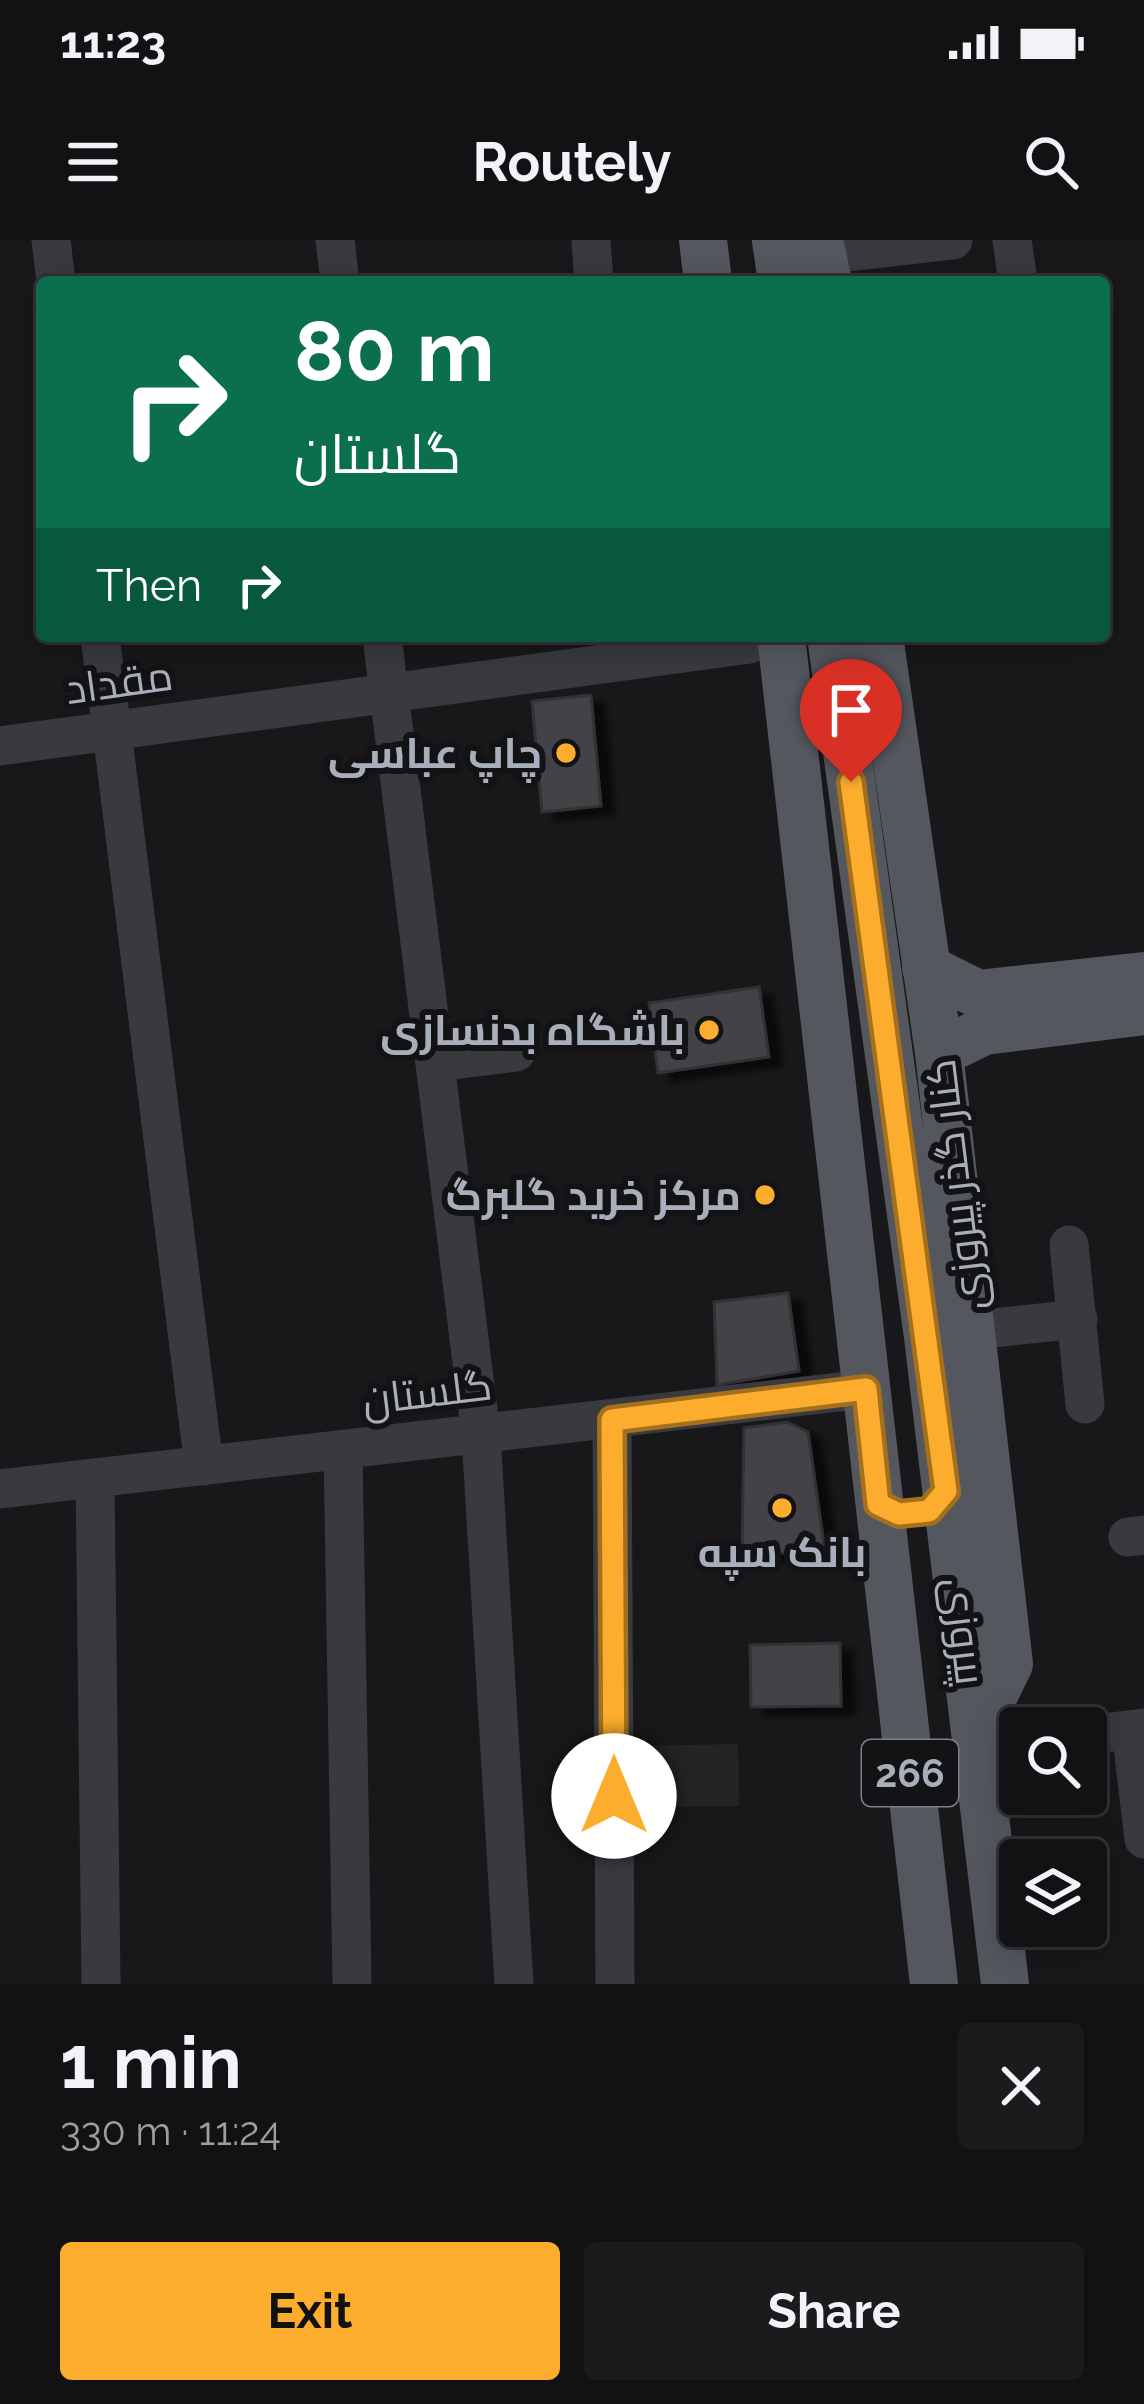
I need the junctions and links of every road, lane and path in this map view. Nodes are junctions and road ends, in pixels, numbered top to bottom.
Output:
1 (51, 240) edge
2 (335, 240) edge
3 (591, 240) edge
4 (703, 240) edge
5 (733, 240) edge
6 (776, 240) edge
7 (953, 240) edge
8 (1012, 240) edge
9 (823, 259) edge
10 (55, 276) edge
11 (339, 276) edge
12 (594, 276) edge
13 (707, 276) edge
14 (737, 276) edge
15 (781, 276) edge
16 (1017, 276) edge
17 (101, 642) edge
18 (383, 642) edge
19 (714, 642) edge
20 (760, 642) edge
21 (832, 642) edge
22 (879, 642) edge
23 (561, 652) edge
24 (388, 692) junction
25 (112, 732) junction
26 (0, 746) edge
27 (926, 968) junction
28 (1144, 976) edge
29 (1144, 1011) edge
30 (981, 1013) junction
31 (516, 1052) dead end
32 (939, 1052) junction
33 (436, 1062) junction
34 (1069, 1245) dead end
35 (1078, 1319) junction
36 (973, 1330) junction
37 (866, 1389) junction
38 (1085, 1404) dead end
39 (612, 1420) junction
40 (481, 1435) junction
41 (343, 1450) junction
42 (204, 1466) junction
43 (95, 1478) junction
44 (0, 1489) edge
45 (946, 1491) junction
46 (878, 1504) junction
47 (954, 1549) junction
48 (886, 1563) junction
49 (1137, 1729) edge
50 (1107, 1733) edge
51 (992, 1741) edge
52 (1144, 1839) edge
53 (101, 1984) edge
54 (352, 1984) edge
55 (514, 1984) edge
56 (615, 1984) edge
57 (934, 1984) edge
58 (1005, 1984) edge

1 - 10 street
2 - 11 street
3 - 12 street
4 - 13 main road
5 - 14 main road
6 - 15 main road
7 - 9 street
8 - 16 street
17 - 25 street
18 - 24 street
19 - 23 street, مقداد
20 - 37 main road, پیروزی / 266
21 - 45 main road, پیروزی / 266
22 - 27 main road, کنار گذر پیروزی
23 - 24 street, مقداد
24 - 25 street, مقداد
24 - 33 street
25 - 26 street, مقداد
25 - 42 street
27 - 30 main road
27 - 32 main road, کنار گذر پیروزی
28 - 30 main road
29 - 30 main road
30 - 32 main road
31 - 33 street
32 - 36 main road, کنار گذر پیروزی
33 - 40 street
34 - 35 street
35 - 36 street
35 - 38 street
36 - 51 main road, کنار گذر پیروزی
37 - 39 street, گلستان
37 - 46 main road, پیروزی / 266
39 - 40 street, گلستان
39 - 56 street
40 - 41 street, گلستان
40 - 55 street
41 - 42 street, گلستان
41 - 54 street
42 - 43 street, گلستان
43 - 44 street, گلستان
43 - 53 street
45 - 46 main road
45 - 47 main road, پیروزی / 266
46 - 48 main road, پیروزی / 266
47 - 48 main road
47 - 51 main road, پیروزی / 266
48 - 57 main road, پیروزی / 266
49 - 50 street
49 - 52 street
51 - 58 main road, پیروزی / 266

